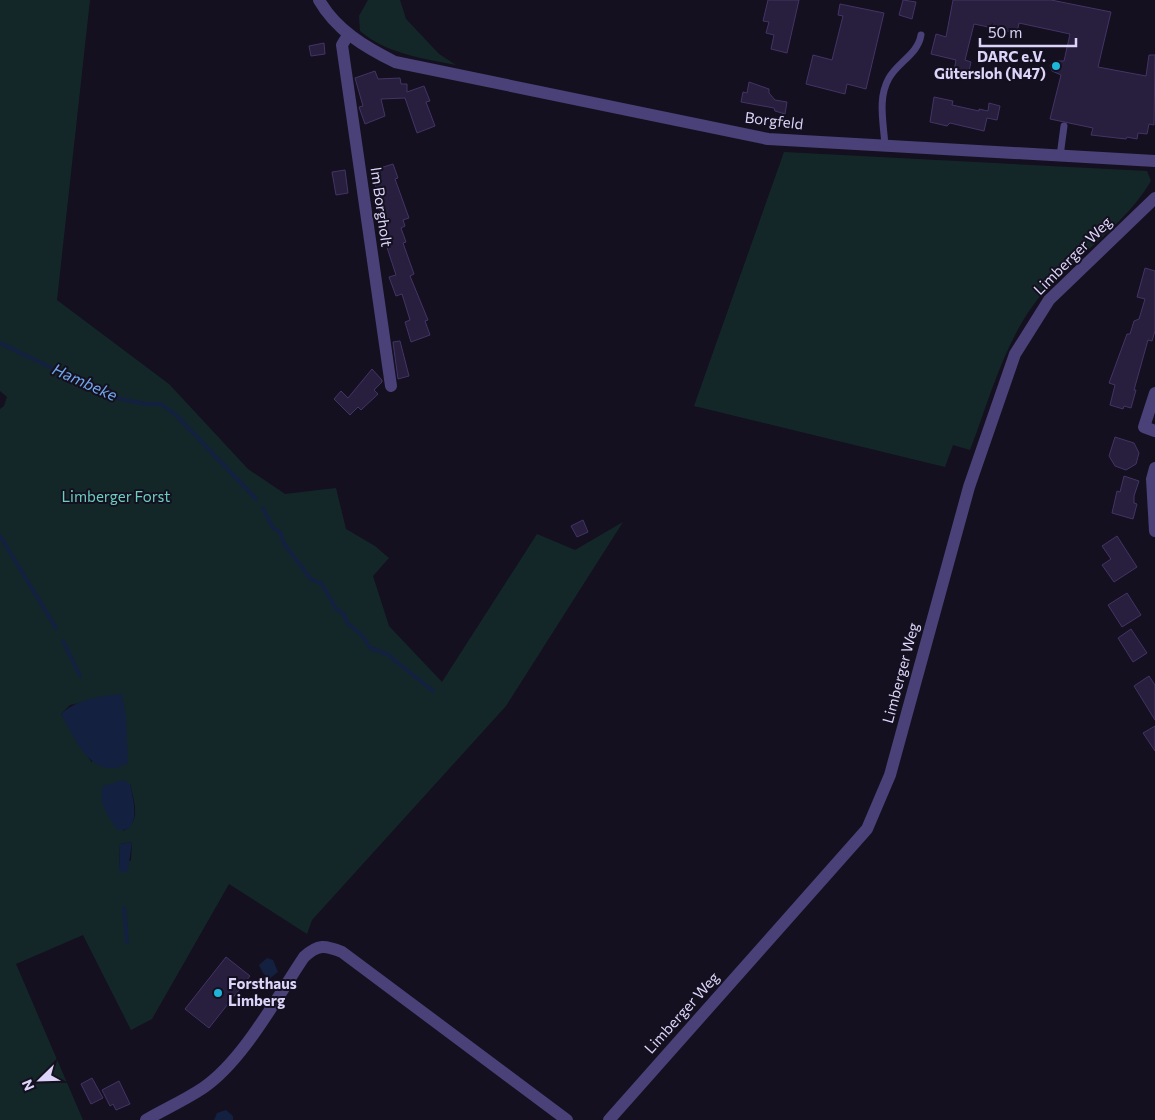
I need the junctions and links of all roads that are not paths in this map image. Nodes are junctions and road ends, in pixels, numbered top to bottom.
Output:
1 (318, 0) edge
2 (348, 35) junction
3 (921, 35) dead end
4 (1064, 126) dead end
5 (885, 147) junction
6 (1060, 156) junction
7 (1155, 161) edge
8 (1155, 198) edge
9 (390, 386) dead end
10 (1154, 401) edge
11 (1155, 431) edge
12 (1155, 468) edge
13 (1155, 531) edge
14 (146, 1120) edge
15 (567, 1120) edge
16 (608, 1120) edge

1 - 2 street, Borgfeld
2 - 5 street, Borgfeld
2 - 9 street, Im Borgholt
3 - 5 lane
4 - 6 lane
5 - 6 street, Borgfeld
6 - 7 street, Borgfeld
8 - 16 street, Limberger Weg
10 - 11 street
12 - 13 street
14 - 15 street

